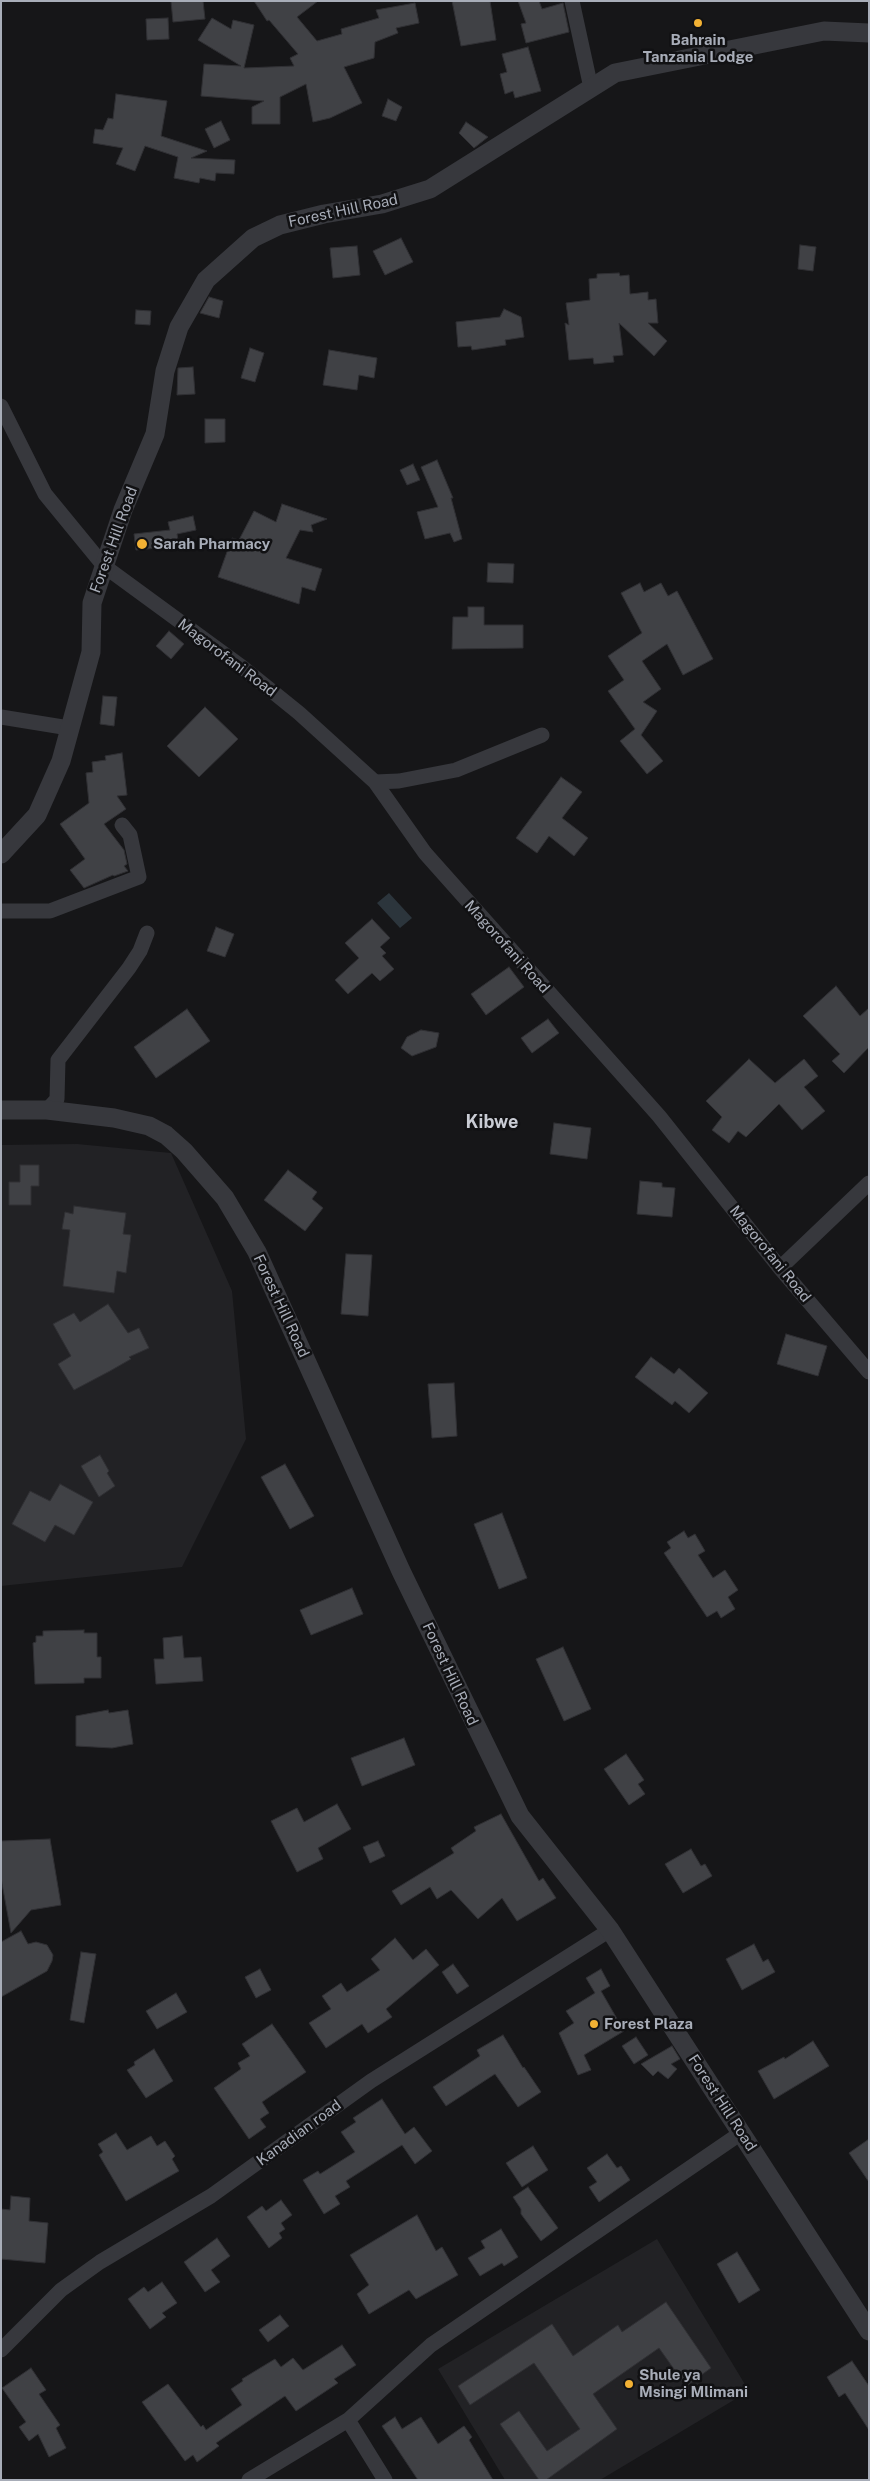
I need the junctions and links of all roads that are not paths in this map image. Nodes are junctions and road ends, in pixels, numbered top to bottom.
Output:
1 (572, 1) edge
2 (869, 33) edge
3 (591, 88) junction
4 (1, 406) edge
5 (104, 566) junction
6 (1, 717) edge
7 (69, 728) junction
8 (542, 736) dead end
9 (375, 782) junction
10 (122, 826) dead end
11 (1, 854) edge
12 (1, 911) edge
13 (147, 933) dead end
14 (1, 1110) edge
15 (47, 1110) junction
16 (869, 1183) edge
17 (780, 1268) junction
18 (869, 1372) edge
19 (610, 1930) junction
20 (741, 2133) junction
21 (869, 2332) edge
22 (1, 2350) edge
23 (348, 2420) junction
24 (249, 2480) edge
25 (385, 2480) edge

1 - 3 street
2 - 3 street, Forest Hill Road
3 - 5 street, Forest Hill Road
4 - 5 street, Magorofani Road
5 - 7 street, Forest Hill Road
5 - 9 street, Magorofani Road
6 - 7 street
7 - 11 street, Forest Hill Road
8 - 9 street
9 - 17 street, Magorofani Road
10 - 12 street
13 - 15 street
14 - 15 street, Forest Hill Road
15 - 19 street, Forest Hill Road
16 - 17 street
17 - 18 street, Magorofani Road
19 - 20 street, Forest Hill Road
19 - 22 street, Kanadian road
20 - 21 street, Forest Hill Road
20 - 23 street
23 - 24 street
23 - 25 street

